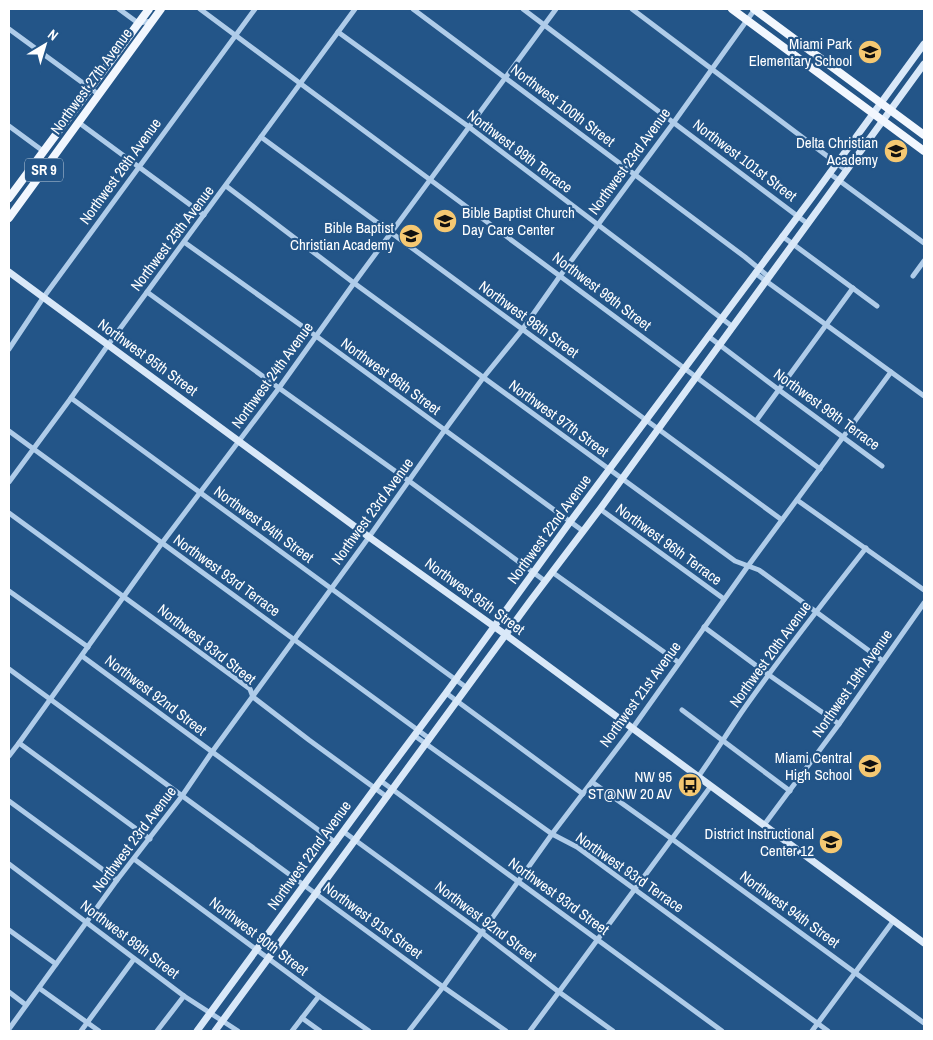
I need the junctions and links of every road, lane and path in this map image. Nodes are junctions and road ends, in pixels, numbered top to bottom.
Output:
1 (119, 9) edge
2 (148, 9) edge
3 (160, 9) edge
4 (200, 9) edge
5 (255, 9) edge
6 (355, 9) edge
7 (413, 9) edge
8 (523, 9) edge
9 (556, 9) edge
10 (632, 9) edge
11 (732, 9) edge
12 (754, 9) edge
13 (747, 20) junction
14 (152, 21) junction
15 (138, 23) junction
16 (544, 25) junction
17 (9, 29) edge
18 (338, 32) junction
19 (236, 35) junction
20 (924, 44) edge
21 (924, 64) edge
22 (712, 69) junction
23 (505, 77) junction
24 (301, 83) junction
25 (90, 88) junction
26 (98, 94) junction
27 (880, 103) junction
28 (890, 110) junction
29 (872, 114) junction
30 (883, 121) junction
31 (78, 122) junction
32 (674, 122) junction
33 (9, 126) edge
34 (468, 127) junction
35 (924, 135) edge
36 (261, 137) junction
37 (43, 151) junction
38 (924, 151) edge
39 (837, 163) junction
40 (139, 166) junction
41 (847, 171) junction
42 (829, 173) junction
43 (635, 175) junction
44 (430, 180) junction
45 (840, 181) junction
46 (226, 186) junction
47 (9, 198) edge
48 (204, 215) junction
49 (798, 216) junction
50 (9, 218) edge
51 (808, 224) junction
52 (598, 225) junction
53 (390, 233) junction
54 (782, 236) junction
55 (184, 242) junction
56 (924, 243) edge
57 (793, 244) junction
58 (924, 261) edge
59 (757, 271) junction
60 (9, 272) edge
61 (560, 276) junction
62 (913, 276) dead end
63 (768, 279) junction
64 (354, 283) junction
65 (853, 288) junction
66 (147, 292) junction
67 (43, 298) junction
68 (877, 306) dead end
69 (721, 318) junction
70 (826, 325) junction
71 (733, 327) junction
72 (522, 330) junction
73 (316, 336) junction
74 (708, 336) junction
75 (108, 345) junction
76 (720, 345) junction
77 (9, 349) edge
78 (684, 368) junction
79 (892, 372) junction
80 (696, 377) junction
81 (483, 378) junction
82 (279, 388) junction
83 (779, 390) junction
84 (924, 396) edge
85 (71, 398) junction
86 (646, 420) junction
87 (756, 421) junction
88 (658, 429) junction
89 (9, 431) edge
90 (444, 431) junction
91 (844, 437) junction
92 (239, 441) junction
93 (33, 450) junction
94 (882, 466) dead end
95 (820, 469) junction
96 (609, 470) junction
97 (621, 479) junction
98 (409, 481) junction
99 (9, 482) edge
100 (200, 492) junction
101 (797, 500) junction
102 (600, 509) junction
103 (9, 513) edge
104 (782, 520) junction
105 (570, 522) junction
106 (583, 531) junction
107 (369, 537) junction
108 (162, 543) junction
109 (866, 548) junction
110 (748, 566) junction
111 (552, 572) junction
112 (533, 573) junction
113 (545, 581) junction
114 (331, 589) junction
115 (924, 590) edge
116 (9, 591) edge
117 (124, 596) junction
118 (724, 599) junction
119 (924, 603) edge
120 (815, 612) junction
121 (494, 627) junction
122 (704, 627) junction
123 (506, 635) junction
124 (294, 639) junction
125 (88, 647) junction
126 (82, 656) junction
127 (883, 661) junction
128 (678, 662) junction
129 (9, 668) edge
130 (769, 675) junction
131 (456, 680) junction
132 (467, 688) junction
133 (446, 693) junction
134 (253, 697) junction
135 (51, 699) junction
136 (457, 701) junction
137 (682, 710) dead end
138 (839, 724) junction
139 (632, 729) junction
140 (417, 733) junction
141 (428, 741) junction
142 (723, 741) junction
143 (19, 743) junction
144 (212, 752) junction
145 (9, 756) edge
146 (698, 777) junction
147 (381, 781) junction
148 (592, 782) junction
149 (711, 786) junction
150 (375, 788) junction
151 (392, 790) junction
152 (790, 791) junction
153 (583, 794) junction
154 (182, 796) junction
155 (387, 797) junction
156 (9, 801) edge
157 (764, 826) junction
158 (344, 832) junction
159 (552, 834) junction
160 (150, 839) junction
161 (672, 839) junction
162 (355, 840) junction
163 (336, 843) junction
164 (134, 860) junction
165 (9, 864) edge
166 (117, 880) junction
167 (518, 882) junction
168 (304, 885) junction
169 (634, 889) junction
170 (316, 893) junction
171 (894, 920) junction
172 (87, 922) junction
173 (9, 930) edge
174 (481, 932) junction
175 (597, 940) junction
176 (924, 943) edge
177 (257, 950) junction
178 (269, 958) junction
179 (134, 959) junction
180 (56, 964) junction
181 (856, 972) junction
182 (443, 987) junction
183 (39, 988) junction
184 (9, 992) edge
185 (559, 992) junction
186 (184, 996) junction
187 (319, 996) junction
188 (26, 1005) junction
189 (210, 1014) junction
190 (302, 1018) junction
191 (223, 1020) junction
192 (87, 1023) junction
193 (924, 1023) edge
194 (818, 1024) junction
195 (9, 1029) edge
196 (81, 1031) edge
197 (99, 1031) edge
198 (157, 1031) edge
199 (197, 1031) edge
200 (215, 1031) edge
201 (238, 1031) edge
202 (292, 1031) edge
203 (320, 1031) edge
204 (369, 1031) edge
205 (409, 1031) edge
206 (506, 1031) edge
207 (530, 1031) edge
208 (613, 1031) edge
209 (722, 1031) edge
210 (812, 1031) edge
211 (828, 1031) edge

1 - 15 street
2 - 15 main road, Northwest 27th Avenue / SR 9
3 - 14 main road, Northwest 27th Avenue / SR 9
4 - 19 street, Northwest 99th Street
5 - 19 street, Northwest 26th Avenue
6 - 18 street, Northwest 25th Avenue
7 - 23 street, Northwest 100th Street
8 - 16 street, Northwest 101st Street
9 - 16 street, Northwest 24th Avenue
10 - 22 street
11 - 13 main road
12 - 13 street, Northwest 23rd Avenue
12 - 27 main road
13 - 22 street, Northwest 23rd Avenue
13 - 29 main road
14 - 15 street
14 - 26 main road, Northwest 27th Avenue / SR 9
15 - 25 main road, Northwest 27th Avenue / SR 9
16 - 23 street, Northwest 24th Avenue
16 - 32 street, Northwest 101st Street
17 - 25 street
18 - 24 street, Northwest 25th Avenue
18 - 34 street, Northwest 99th Terrace
19 - 24 street, Northwest 99th Street
19 - 40 street, Northwest 26th Avenue
20 - 27 main road, Northwest 22nd Avenue
21 - 28 main road, Northwest 22nd Avenue
22 - 32 street, Northwest 23rd Avenue
22 - 39 street
23 - 34 street, Northwest 24th Avenue
23 - 43 street, Northwest 100th Street
24 - 36 street, Northwest 25th Avenue
24 - 44 street, Northwest 99th Street
25 - 26 street
25 - 37 main road, Northwest 27th Avenue / SR 9
26 - 31 main road, Northwest 27th Avenue / SR 9
27 - 28 main road
27 - 29 main road, Northwest 22nd Avenue
28 - 30 main road, Northwest 22nd Avenue
28 - 35 main road
29 - 30 main road
29 - 39 main road, Northwest 22nd Avenue
30 - 38 main road
30 - 41 main road, Northwest 22nd Avenue
31 - 40 street
31 - 50 main road, Northwest 27th Avenue / SR 9
32 - 43 street, Northwest 23rd Avenue
32 - 49 street, Northwest 101st Street
33 - 37 street
34 - 44 street, Northwest 24th Avenue
34 - 52 street, Northwest 99th Terrace
36 - 46 street, Northwest 25th Avenue
36 - 53 street, Northwest 98th Street
37 - 47 main road, Northwest 27th Avenue / SR 9
39 - 41 street
39 - 42 main road, Northwest 22nd Avenue
40 - 48 street
40 - 67 street, Northwest 26th Avenue
41 - 45 main road, Northwest 22nd Avenue
42 - 45 street
42 - 49 main road, Northwest 22nd Avenue
43 - 52 street, Northwest 23rd Avenue
43 - 59 street, Northwest 100th Street
44 - 53 street, Northwest 24th Avenue
44 - 61 street, Northwest 99th Street
45 - 51 main road, Northwest 22nd Avenue
45 - 56 street
46 - 48 street, Northwest 25th Avenue
46 - 64 street, Northwest 97th Street
48 - 55 street, Northwest 25th Avenue
49 - 51 street, Northwest 101st Street
49 - 54 main road, Northwest 22nd Avenue
51 - 57 main road, Northwest 22nd Avenue
52 - 61 street, Northwest 23rd Avenue
52 - 69 street, Northwest 99th Terrace
53 - 64 street, Northwest 24th Avenue
53 - 72 street, Northwest 98th Street
54 - 57 street
54 - 59 main road, Northwest 22nd Avenue
55 - 66 street, Northwest 25th Avenue
55 - 73 street, Northwest 96th Street
57 - 63 main road, Northwest 22nd Avenue
57 - 65 street
58 - 62 street
59 - 63 street, Northwest 100th Street
59 - 69 main road, Northwest 22nd Avenue
60 - 67 main road, Northwest 95th Street
61 - 72 street, Northwest 23rd Avenue
61 - 78 street, Northwest 99th Street
63 - 70 street, Northwest 100th Street
63 - 71 main road, Northwest 22nd Avenue
64 - 73 street, Northwest 24th Avenue
64 - 81 street, Northwest 97th Street
65 - 68 street
65 - 70 street
66 - 75 street, Northwest 25th Avenue
66 - 82 street
67 - 75 main road, Northwest 95th Street
67 - 77 street, Northwest 26th Avenue
69 - 71 street, Northwest 99th Terrace
69 - 74 main road, Northwest 22nd Avenue
70 - 79 street, Northwest 100th Street
70 - 83 street
71 - 76 main road, Northwest 22nd Avenue
72 - 81 street, Northwest 23rd Avenue
72 - 86 street, Northwest 98th Street
73 - 82 street, Northwest 24th Avenue
73 - 90 street, Northwest 96th Street
74 - 76 street, Northwest 99th Terrace
74 - 78 main road, Northwest 22nd Avenue
75 - 85 street, Northwest 25th Avenue
75 - 92 main road, Northwest 95th Street
76 - 80 main road, Northwest 22nd Avenue
76 - 83 street, Northwest 99th Terrace
78 - 80 street, Northwest 99th Street
78 - 86 main road, Northwest 22nd Avenue
79 - 84 street, Northwest 100th Street
79 - 91 street, Northwest 21st Avenue
80 - 87 street, Northwest 99th Street
80 - 88 main road, Northwest 22nd Avenue
81 - 90 street, Northwest 23rd Avenue
81 - 96 street, Northwest 97th Street
82 - 92 street, Northwest 24th Avenue
82 - 98 street
83 - 87 street
83 - 91 street, Northwest 99th Terrace
85 - 93 street, Northwest 25th Avenue
85 - 100 street, Northwest 94th Street
86 - 88 street, Northwest 98th Street
86 - 96 main road, Northwest 22nd Avenue
87 - 95 street, Northwest 99th Street
88 - 97 main road, Northwest 22nd Avenue
88 - 104 street, Northwest 98th Street
89 - 93 street, Northwest 93rd Terrace
90 - 98 street, Northwest 23rd Avenue
90 - 105 street, Northwest 96th Street
91 - 94 street, Northwest 99th Terrace
91 - 95 street, Northwest 21st Avenue
92 - 100 street, Northwest 24th Avenue
92 - 107 main road, Northwest 95th Street
93 - 99 street, Northwest 25th Avenue
93 - 108 street, Northwest 93rd Terrace
95 - 101 street, Northwest 21st Avenue
96 - 97 street, Northwest 97th Street
96 - 105 main road, Northwest 22nd Avenue
97 - 102 main road, Northwest 22nd Avenue
97 - 110 street, Northwest 97th Street
98 - 107 street, Northwest 23rd Avenue
98 - 112 street
100 - 108 street, Northwest 24th Avenue
100 - 114 street, Northwest 94th Street
101 - 104 street, Northwest 21st Avenue
101 - 109 street
102 - 106 main road, Northwest 22nd Avenue
102 - 118 street, Northwest 96th Terrace
103 - 117 street, Northwest 93rd Street
104 - 110 street, Northwest 21st Avenue
105 - 106 street, Northwest 96th Street
105 - 112 main road, Northwest 22nd Avenue
106 - 111 main road, Northwest 22nd Avenue
107 - 114 street, Northwest 23rd Avenue
107 - 121 main road, Northwest 95th Street
108 - 117 street, Northwest 24th Avenue
108 - 124 street, Northwest 93rd Terrace
109 - 115 street
109 - 120 street, Northwest 20th Avenue
110 - 118 street, Northwest 21st Avenue
110 - 120 street, Northwest 97th Street
111 - 113 main road, Northwest 22nd Avenue
111 - 128 street
112 - 113 street
112 - 121 main road, Northwest 22nd Avenue
113 - 123 main road, Northwest 22nd Avenue
114 - 124 street, Northwest 23rd Avenue
114 - 131 street, Northwest 94th Street
116 - 125 street, Northwest 92nd Street
117 - 125 street, Northwest 24th Avenue
117 - 134 street, Northwest 93rd Street
118 - 122 street, Northwest 21st Avenue
119 - 127 street, Northwest 19th Avenue
120 - 127 street, Northwest 97th Street
120 - 130 street, Northwest 20th Avenue
121 - 123 main road, Northwest 95th Street
121 - 131 main road, Northwest 22nd Avenue
122 - 128 street, Northwest 21st Avenue
122 - 130 street
123 - 132 main road, Northwest 22nd Avenue
123 - 139 main road, Northwest 95th Street
124 - 134 street, Northwest 23rd Avenue
124 - 140 street, Northwest 93rd Terrace
125 - 126 street, Northwest 24th Avenue
126 - 135 street, Northwest 24th Avenue
126 - 144 street, Northwest 92nd Street
127 - 138 street, Northwest 19th Avenue
128 - 139 street, Northwest 21st Avenue
129 - 135 street, Northwest 91st Street
130 - 138 street
130 - 142 street, Northwest 20th Avenue
131 - 132 street, Northwest 94th Street
131 - 133 main road, Northwest 22nd Avenue
132 - 136 main road, Northwest 22nd Avenue
133 - 136 street
133 - 140 main road, Northwest 22nd Avenue
134 - 144 street, Northwest 23rd Avenue
134 - 150 street, Northwest 93rd Street
135 - 143 street, Northwest 24th Avenue
135 - 154 street, Northwest 91st Street
136 - 141 main road, Northwest 22nd Avenue
136 - 153 street
137 - 142 street
138 - 152 street, Northwest 19th Avenue
139 - 146 main road, Northwest 95th Street
139 - 148 street, Northwest 21st Avenue
140 - 141 street, Northwest 93rd Terrace
140 - 147 main road, Northwest 22nd Avenue
141 - 151 main road, Northwest 22nd Avenue
141 - 159 street, Northwest 93rd Terrace
142 - 146 street, Northwest 20th Avenue
142 - 152 street
143 - 145 street, Northwest 24th Avenue
143 - 160 street
144 - 154 street, Northwest 23rd Avenue
144 - 163 street, Northwest 92nd Street
146 - 149 main road, Northwest 95th Street
147 - 150 main road, Northwest 22nd Avenue
147 - 151 street, Northwest 93rd Street
148 - 153 street, Northwest 21st Avenue
148 - 161 street, Northwest 94th Street
149 - 157 main road, Northwest 95th Street
149 - 161 street
150 - 155 street, Northwest 93rd Street
150 - 158 main road, Northwest 22nd Avenue
151 - 155 main road, Northwest 22nd Avenue
151 - 167 street, Northwest 93rd Street
152 - 157 street, Northwest 19th Avenue
153 - 159 street, Northwest 21st Avenue
154 - 160 street, Northwest 23rd Avenue
154 - 168 street, Northwest 91st Street
155 - 162 main road, Northwest 22nd Avenue
156 - 166 street
157 - 171 main road, Northwest 95th Street
158 - 162 street, Northwest 92nd Street
158 - 163 main road, Northwest 22nd Avenue
159 - 167 street, Northwest 21st Avenue
159 - 169 street, Northwest 93rd Terrace
160 - 164 street, Northwest 23rd Avenue
161 - 169 street
161 - 181 street, Northwest 94th Street
162 - 170 main road, Northwest 22nd Avenue
162 - 174 street, Northwest 92nd Street
163 - 168 main road, Northwest 22nd Avenue
164 - 166 street, Northwest 23rd Avenue
164 - 177 street, Northwest 90th Street
165 - 172 street, Northwest 89th Street
166 - 172 street, Northwest 23rd Avenue
167 - 174 street, Northwest 21st Avenue
167 - 175 street, Northwest 93rd Street
168 - 170 street, Northwest 91st Street
168 - 177 main road, Northwest 22nd Avenue
169 - 175 street
169 - 194 street, Northwest 93rd Terrace
170 - 178 main road, Northwest 22nd Avenue
170 - 182 street, Northwest 91st Street
171 - 176 main road, Northwest 95th Street
171 - 181 street
172 - 179 street, Northwest 89th Street
172 - 180 street, Northwest 23rd Avenue
173 - 180 street
174 - 182 street, Northwest 21st Avenue
174 - 185 street, Northwest 92nd Street
175 - 185 street
175 - 209 street, Northwest 93rd Street
177 - 178 street, Northwest 90th Street
177 - 189 main road, Northwest 22nd Avenue
178 - 187 street, Northwest 90th Street
178 - 191 main road, Northwest 22nd Avenue
179 - 186 street, Northwest 89th Street
179 - 192 street
180 - 183 street, Northwest 23rd Avenue
181 - 193 street, Northwest 94th Street
181 - 194 street
182 - 205 street, Northwest 21st Avenue
182 - 206 street, Northwest 91st Street
183 - 188 street, Northwest 23rd Avenue
183 - 192 street
184 - 188 street
185 - 207 street
185 - 208 street, Northwest 92nd Street
186 - 189 street, Northwest 89th Street
186 - 198 street
187 - 190 street
187 - 204 street, Northwest 90th Street
188 - 195 street, Northwest 23rd Avenue
189 - 191 street, Northwest 89th Street
189 - 199 main road, Northwest 22nd Avenue
190 - 202 street
190 - 203 street
191 - 200 main road, Northwest 22nd Avenue
191 - 201 street, Northwest 89th Street
192 - 196 street
192 - 197 street
194 - 210 street
194 - 211 street, Northwest 93rd Terrace

